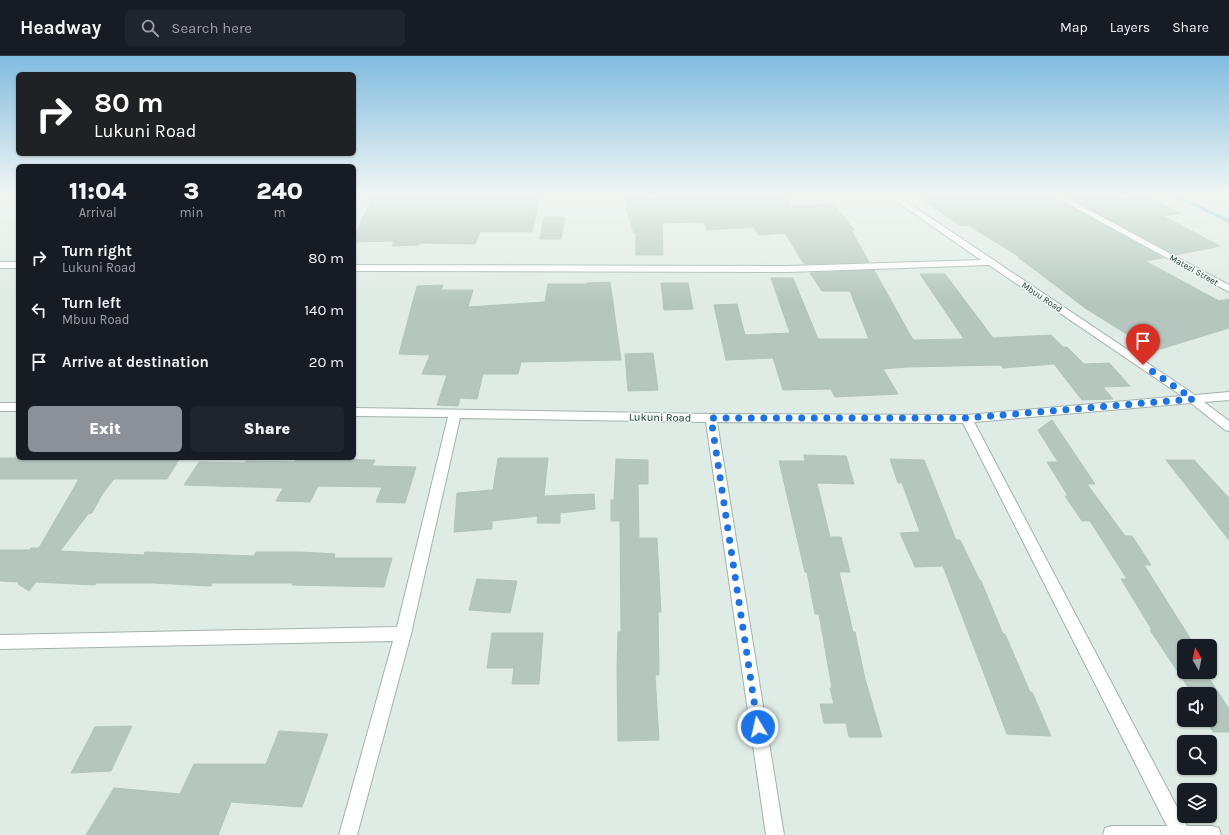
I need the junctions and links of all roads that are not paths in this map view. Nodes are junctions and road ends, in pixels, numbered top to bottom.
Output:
1 (944, 230) edge
2 (1121, 230) edge
3 (991, 262) junction
4 (0, 265) edge
5 (16, 265) edge
6 (356, 268) edge
7 (1229, 289) edge
8 (1229, 396) edge
9 (1193, 399) junction
10 (0, 407) edge
11 (16, 407) edge
12 (356, 412) edge
13 (455, 413) junction
14 (711, 418) junction
15 (967, 418) junction
16 (1229, 427) edge
17 (403, 634) junction
18 (0, 642) edge
19 (1181, 834) junction
20 (348, 835) edge
21 (775, 835) edge
22 (1112, 835) edge
23 (1212, 835) edge

1 - 3 street, Mbuu Road
2 - 7 street, Matezi Street
3 - 6 street
3 - 9 street, Mbuu Road
4 - 5 street
8 - 9 street, Lukuni Road
9 - 15 street, Lukuni Road
9 - 16 street, Mbuu Road
10 - 11 street
12 - 13 street, Lukuni Road
13 - 14 street, Lukuni Road
13 - 17 street
14 - 15 street, Lukuni Road
14 - 21 street
15 - 19 street
17 - 18 street
17 - 20 street
19 - 22 street
19 - 23 street

